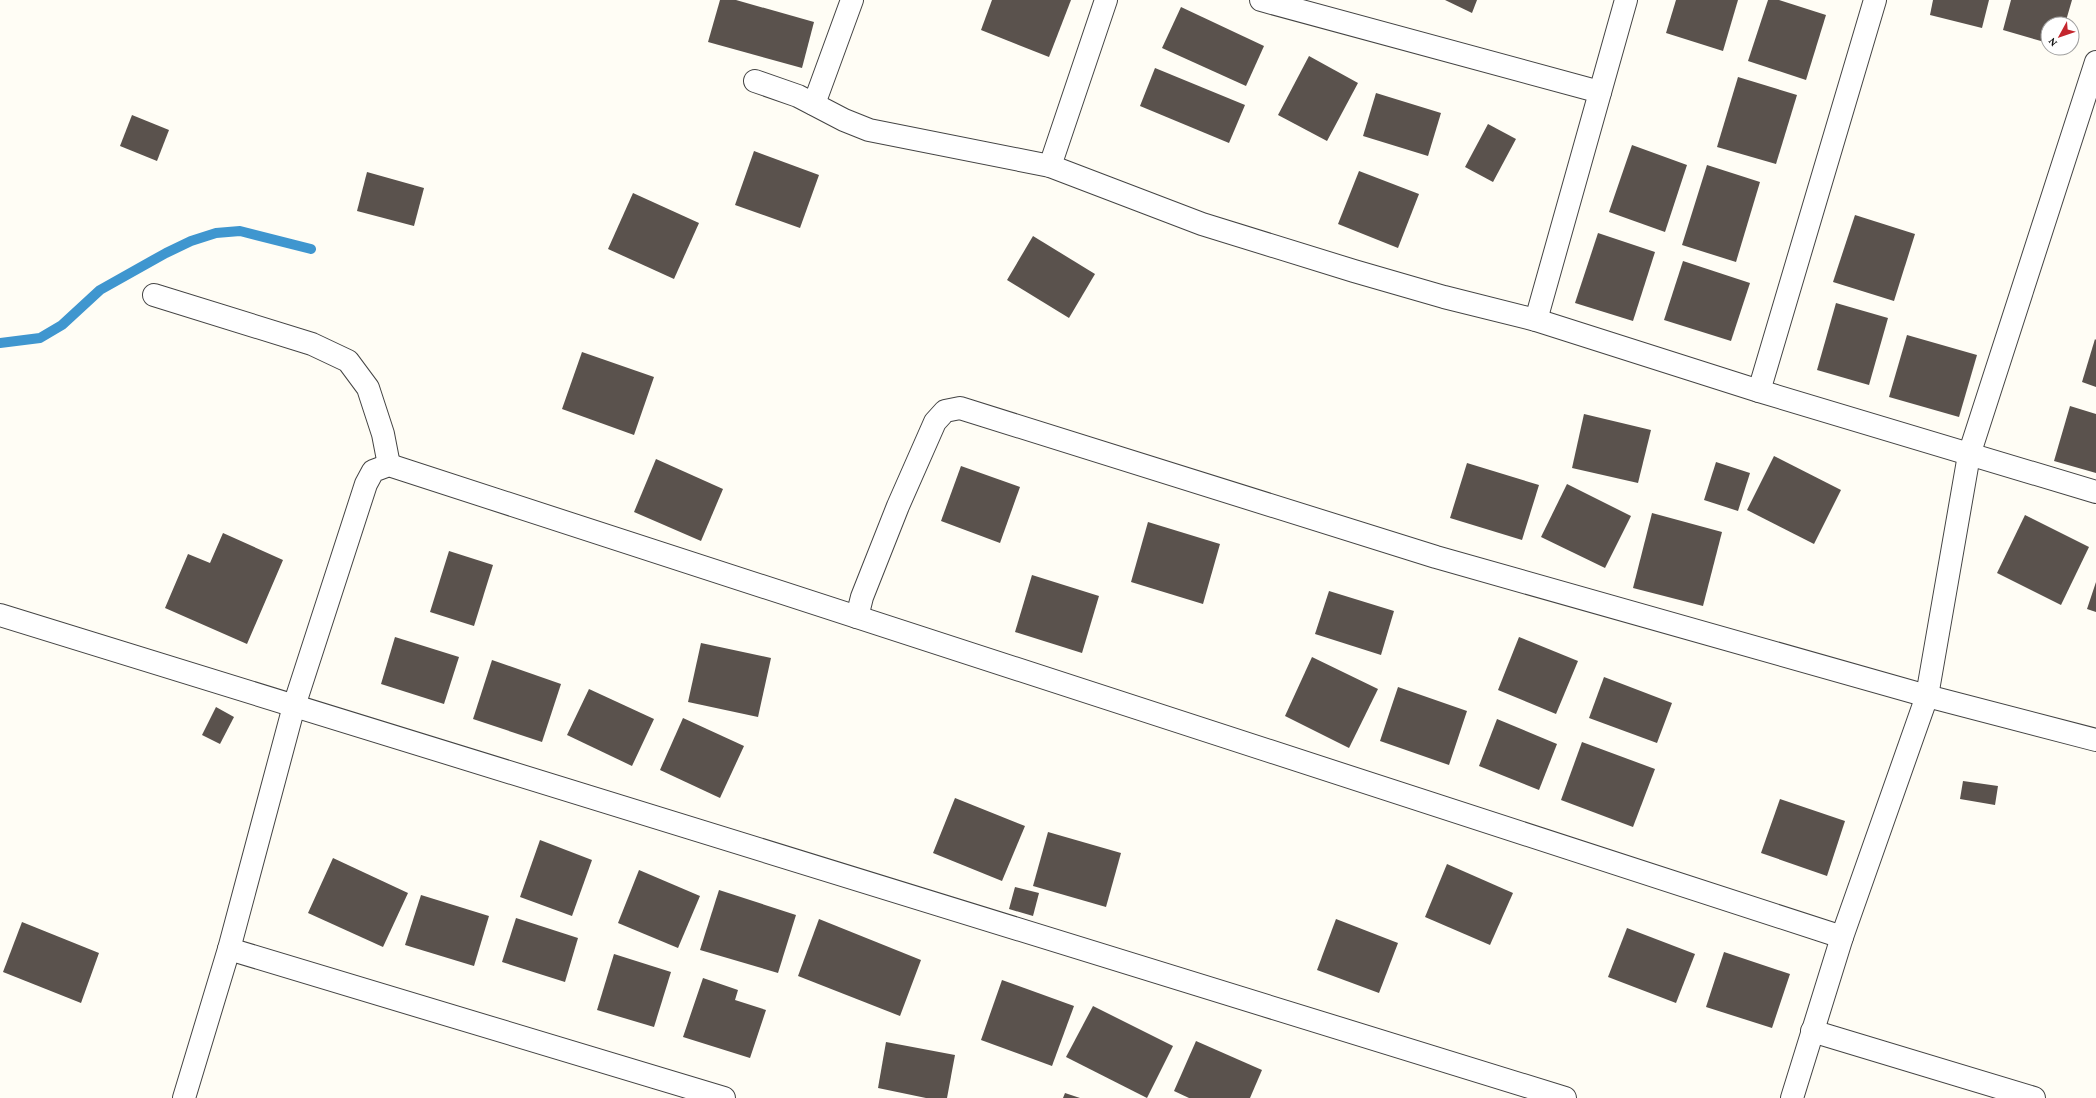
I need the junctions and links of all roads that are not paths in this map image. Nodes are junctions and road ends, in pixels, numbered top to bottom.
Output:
1 (852, 0) edge
2 (1106, 0) edge
3 (1261, 0) edge
4 (1626, 0) edge
5 (1875, 0) edge
6 (2096, 62) edge
7 (755, 81) dead end
8 (1600, 92) junction
9 (814, 104) junction
10 (1050, 166) junction
11 (154, 296) dead end
12 (1536, 320) junction
13 (1759, 391) junction
14 (1969, 455) junction
15 (389, 465) junction
16 (2096, 492) edge
17 (0, 615) edge
18 (857, 617) junction
19 (1927, 696) junction
20 (294, 706) junction
21 (2096, 740) edge
22 (1842, 937) junction
23 (229, 949) junction
24 (1812, 1031) junction
25 (184, 1098) edge
26 (724, 1098) edge
27 (1565, 1098) edge
28 (1792, 1098) edge
29 (2034, 1098) edge

1 - 9 street
2 - 10 street
3 - 8 street
4 - 8 street
5 - 13 street
6 - 14 street
7 - 9 street
8 - 12 street
9 - 10 street
10 - 12 street
11 - 15 street
12 - 13 street
13 - 14 street
14 - 16 street
14 - 19 street
15 - 18 street
15 - 20 street
17 - 20 street
18 - 19 street
18 - 22 street
19 - 21 street
19 - 22 street
20 - 23 street
20 - 27 street
22 - 24 street
23 - 25 street
23 - 26 street
24 - 28 street
24 - 29 street

